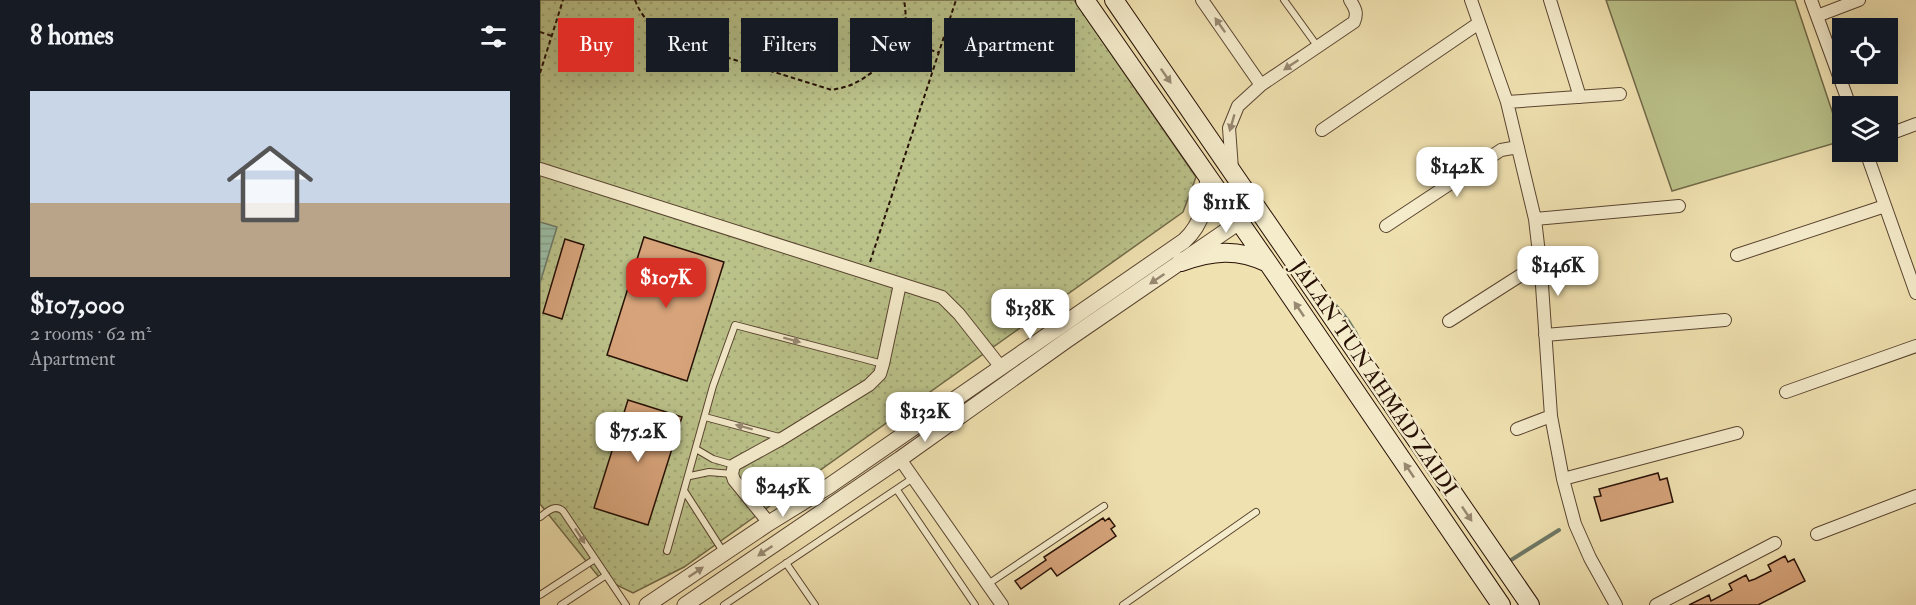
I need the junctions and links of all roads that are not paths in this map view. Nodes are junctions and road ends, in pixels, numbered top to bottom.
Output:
1 (1085, 0) edge
2 (1114, 0) edge
3 (1127, 0) edge
4 (1202, 0) edge
5 (1284, 0) edge
6 (1350, 0) edge
7 (1471, 0) edge
8 (1550, 0) edge
9 (1811, 0) edge
10 (1859, 0) edge
11 (1817, 16) junction
12 (1479, 23) junction
13 (1133, 28) junction
14 (1318, 47) junction
15 (1261, 85) junction
16 (1620, 94) dead end
17 (1846, 96) edge
18 (1580, 97) junction
19 (1507, 102) junction
20 (1916, 124) edge
21 (1322, 130) dead end
22 (1898, 131) edge
23 (1518, 147) junction
24 (1870, 162) edge
25 (540, 169) edge
26 (1232, 171) junction
27 (1208, 176) junction
28 (1885, 206) junction
29 (1679, 207) dead end
30 (1535, 219) junction
31 (1239, 222) junction
32 (1386, 226) dead end
33 (1737, 255) dead end
34 (1181, 262) junction
35 (1268, 263) junction
36 (1541, 271) junction
37 (1913, 275) edge
38 (900, 284) junction
39 (1916, 293) edge
40 (1725, 320) dead end
41 (1449, 321) dead end
42 (1545, 335) junction
43 (1067, 340) junction
44 (1916, 346) edge
45 (883, 364) junction
46 (1000, 366) junction
47 (1786, 392) dead end
48 (1551, 416) junction
49 (705, 417) junction
50 (928, 418) junction
51 (1517, 429) dead end
52 (1737, 433) dead end
53 (783, 438) junction
54 (696, 449) junction
55 (900, 459) junction
56 (733, 470) junction
57 (690, 476) junction
58 (913, 478) junction
59 (1563, 480) junction
60 (829, 486) junction
61 (897, 490) junction
62 (685, 492) junction
63 (1916, 496) edge
64 (1104, 506) dead end
65 (1256, 512) dead end
66 (540, 517) edge
67 (769, 523) junction
68 (1817, 534) dead end
69 (1775, 543) dead end
70 (668, 551) dead end
71 (724, 553) junction
72 (595, 559) junction
73 (786, 563) junction
74 (605, 576) junction
75 (988, 584) junction
76 (540, 595) edge
77 (561, 605) edge
78 (626, 605) edge
79 (647, 605) edge
80 (684, 605) edge
81 (724, 605) edge
82 (815, 605) edge
83 (975, 605) edge
84 (1002, 605) edge
85 (1123, 605) edge
86 (1501, 605) edge
87 (1530, 605) edge
88 (1616, 605) edge
89 (1656, 605) edge

1 - 27 main road, JALAN TUN AHMAD ZAIDI
2 - 13 main road, JALAN TUN AHMAD ZAIDI
3 - 13 street
15 -> 4 street
5 - 14 lane
6 - 14 street
7 - 12 street
8 - 18 street
9 - 11 street
10 - 11 street
11 - 17 street
12 - 19 street
12 - 21 street
13 -> 26 main road, JALAN TUN AHMAD ZAIDI
14 -> 15 street
15 -> 26 street
16 - 18 street
18 - 19 street
19 - 23 street
20 - 22 street
23 - 30 street
23 - 32 street
24 - 28 street
25 - 38 street
26 -> 87 main road, JALAN TUN AHMAD ZAIDI
27 - 31 main road, JALAN TUN AHMAD ZAIDI
27 - 46 street
28 - 33 street
28 - 37 street
29 - 30 street
30 - 36 street
31 - 34 street
31 - 35 main road, JALAN TUN AHMAD ZAIDI
34 - 35 main road
34 -> 43 street
86 -> 35 main road, JALAN TUN AHMAD ZAIDI
36 - 41 street
36 - 42 street
37 - 39 street
38 - 45 street
38 - 46 street
40 - 42 street
42 - 48 street
43 - 46 street
43 - 55 street
44 - 47 street
49 -> 45 lane
45 - 53 street
46 - 50 street
48 - 51 street
48 - 59 street
53 -> 49 lane
49 - 54 lane
50 - 55 street
50 - 60 street
52 - 59 street
53 - 56 street
54 - 56 lane
54 - 57 lane
55 - 58 street
55 - 60 street
55 -> 80 street
56 - 57 lane
56 - 67 street
57 - 62 lane
58 - 61 lane
58 - 75 street
59 - 88 street
60 - 67 street
61 - 73 lane
61 - 83 lane
62 - 70 lane
62 - 71 lane
63 - 68 street
64 - 75 lane
65 - 85 lane
66 -> 72 lane
67 - 71 street
69 - 89 street
79 -> 71 street
72 - 74 lane
72 - 76 lane
73 - 81 lane
73 - 82 lane
74 - 77 lane
74 - 78 lane
75 - 84 street

